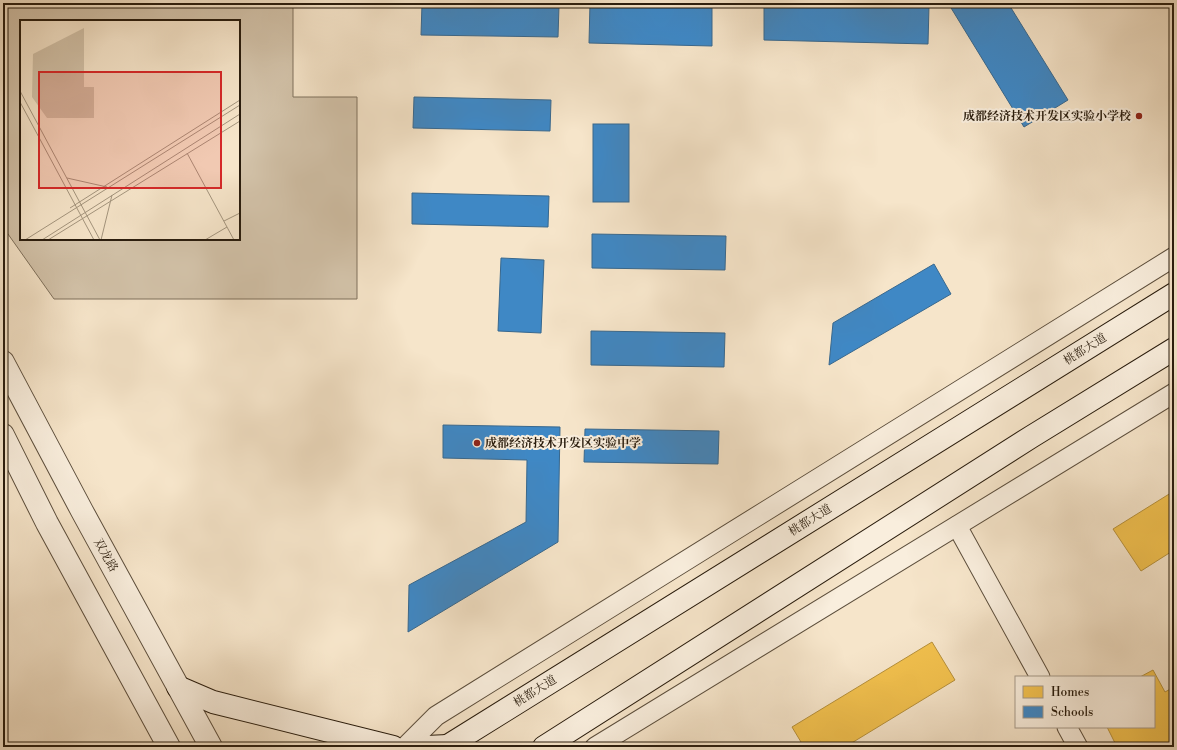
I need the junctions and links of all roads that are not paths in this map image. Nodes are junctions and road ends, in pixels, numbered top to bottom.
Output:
1 (1174, 257) edge
2 (1174, 294) edge
3 (1174, 349) edge
4 (3, 362) edge
5 (1174, 393) edge
6 (3, 435) edge
7 (956, 526) junction
8 (1039, 676) edge
9 (178, 687) junction
10 (1068, 728) edge
11 (447, 746) edge
12 (169, 747) edge
13 (211, 747) edge
14 (393, 747) edge
15 (405, 747) edge
16 (426, 747) edge
17 (544, 747) edge
18 (595, 747) edge
19 (1078, 747) edge

1 - 15 street
2 - 11 main road, 桃都大道
3 - 17 main road
4 - 9 main road, 双龙路
5 - 7 street
6 - 12 main road
7 - 8 street
7 - 18 street
9 - 13 main road, 双龙路
9 - 14 main road
10 - 19 street
11 - 16 main road

